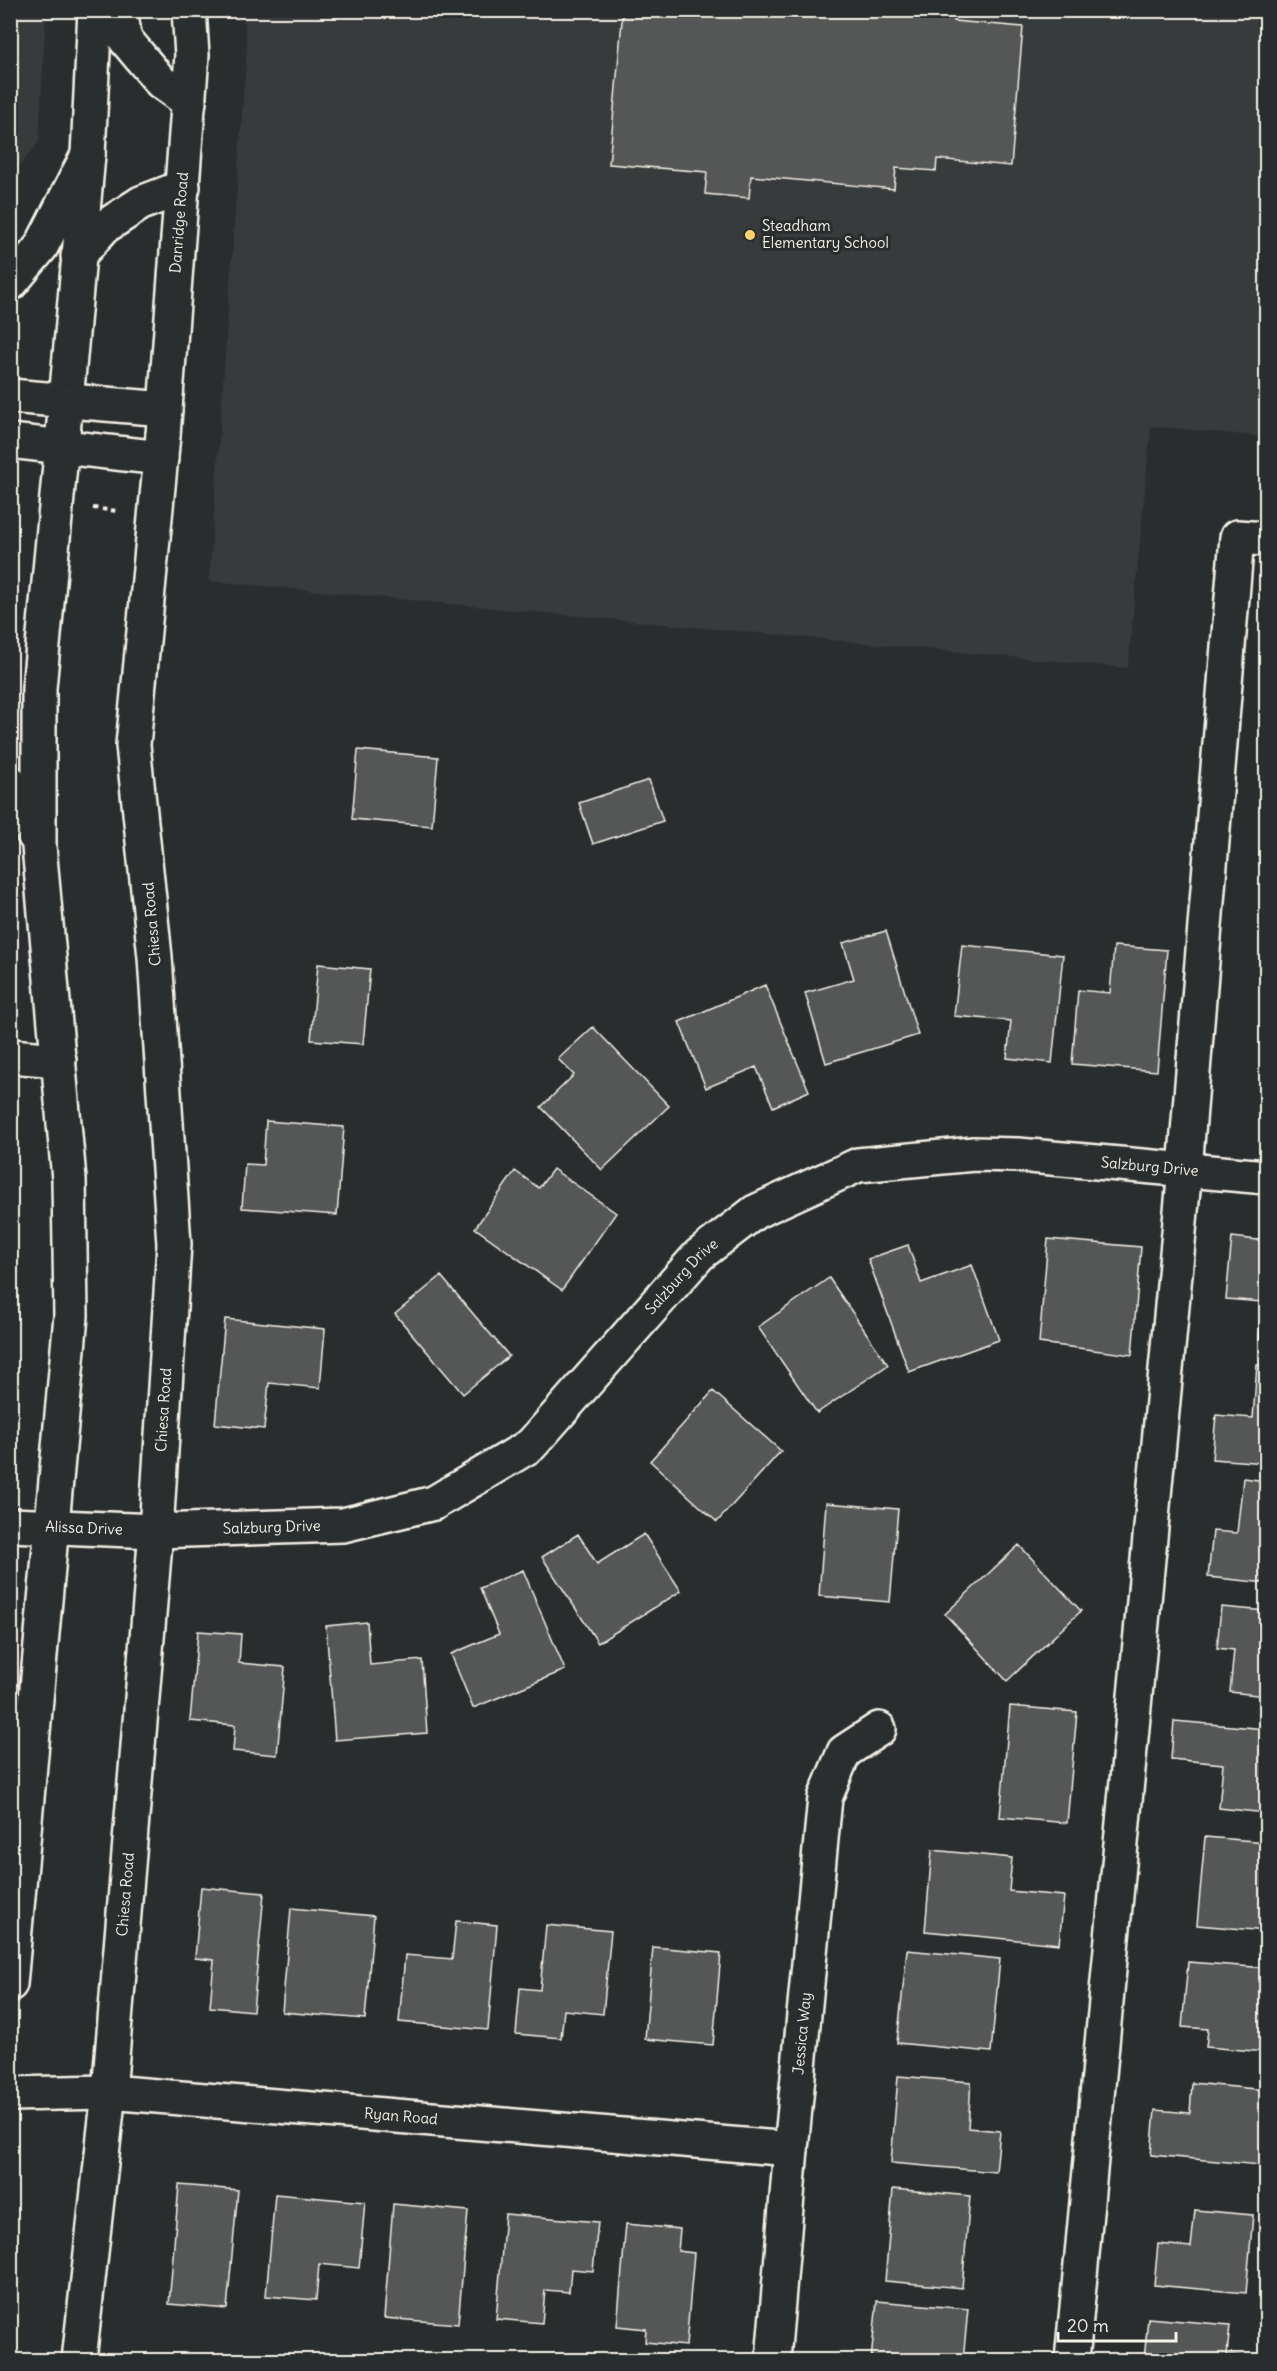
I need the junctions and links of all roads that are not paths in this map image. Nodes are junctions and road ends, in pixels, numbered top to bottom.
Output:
1 (95, 10) edge
2 (120, 10) edge
3 (189, 10) edge
4 (189, 102) junction
5 (88, 155) junction
6 (183, 187) junction
7 (78, 256) junction
8 (10, 284) edge
9 (10, 396) edge
10 (66, 401) junction
11 (163, 434) junction
12 (10, 441) edge
13 (62, 447) junction
14 (1266, 539) edge
15 (10, 782) edge
16 (39, 846) junction
17 (10, 1056) edge
18 (59, 1060) junction
19 (1185, 1169) junction
20 (1266, 1177) edge
21 (10, 1525) edge
22 (52, 1526) junction
23 (156, 1532) junction
24 (879, 1729) dead end
25 (10, 1984) edge
26 (110, 2092) junction
27 (10, 2094) edge
28 (790, 2149) junction
29 (79, 2361) edge
30 (773, 2361) edge
31 (1072, 2361) edge

1 - 5 main road
2 - 4 main road
3 - 4 main road, Danridge Road
4 - 6 main road, Danridge Road
5 - 7 main road
5 - 8 main road
6 - 7 main road
6 - 11 main road, Danridge Road
7 - 10 main road
9 - 10 main road
10 - 11 main road
10 - 13 main road
11 - 13 main road
11 - 23 main road, Chiesa Road
12 - 13 main road
13 - 16 main road
14 - 19 main road
15 - 16 main road
16 - 18 main road
17 - 18 main road
18 - 22 main road
19 - 20 main road, Salzburg Drive
19 - 23 main road, Salzburg Drive
19 - 31 main road
21 - 22 main road, Alissa Drive
22 - 23 main road, Alissa Drive
22 - 25 main road
23 - 26 main road, Chiesa Road
24 - 28 main road, Jessica Way
26 - 27 main road, Ryan Road
26 - 28 main road, Ryan Road
26 - 29 main road, Chiesa Road
28 - 30 main road, Jessica Way

